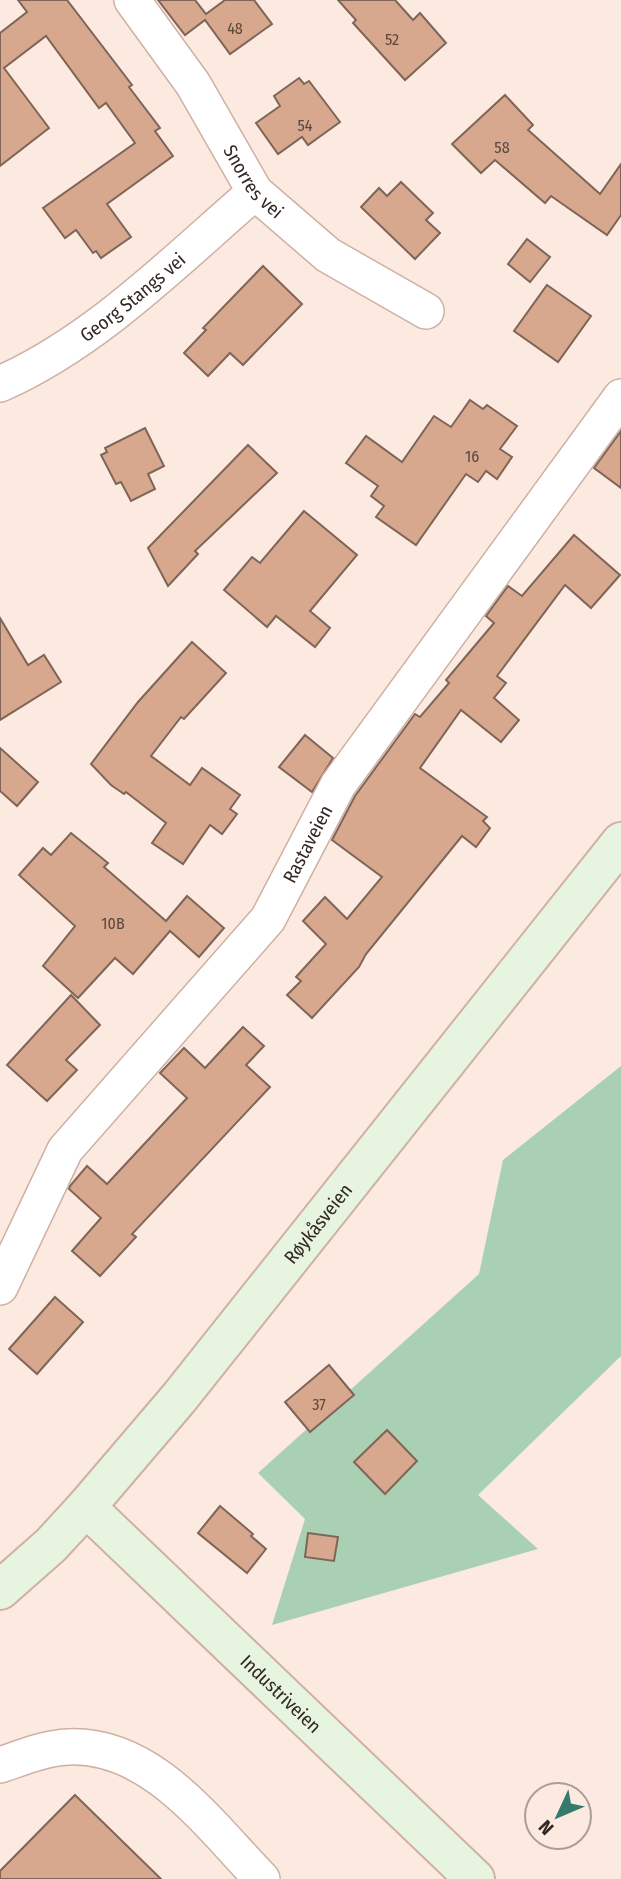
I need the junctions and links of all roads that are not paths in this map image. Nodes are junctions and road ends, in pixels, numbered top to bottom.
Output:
1 (132, 0) edge
2 (255, 192) junction
3 (426, 311) dead end
4 (0, 384) edge
5 (621, 397) edge
6 (621, 842) edge
7 (0, 1287) edge
8 (86, 1507) junction
9 (0, 1590) edge
10 (0, 1765) edge
11 (262, 1879) edge
12 (475, 1879) edge

1 - 2 street, Snorres vei
2 - 3 street, Snorres vei
2 - 4 street, Georg Stangs vei
5 - 7 street, Rastaveien
6 - 8 main road, Røykåsveien
8 - 9 main road, Røykåsveien
8 - 12 main road, Industriveien
10 - 11 street

